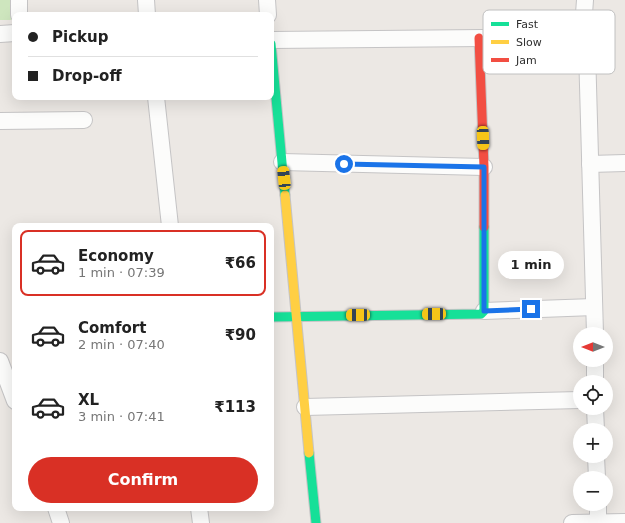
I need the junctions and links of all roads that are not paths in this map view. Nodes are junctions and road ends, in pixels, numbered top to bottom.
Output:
1 (19, 0) edge
2 (146, 0) edge
3 (267, 0) edge
4 (584, 0) edge
5 (584, 10) edge
6 (19, 12) edge
7 (147, 12) edge
8 (268, 12) edge
9 (12, 33) edge
10 (0, 34) edge
11 (479, 38) junction
12 (483, 38) edge
13 (274, 40) edge
14 (587, 74) edge
15 (274, 76) edge
16 (156, 100) edge
17 (84, 120) dead end
18 (0, 121) edge
19 (282, 162) junction
20 (625, 163) edge
21 (590, 164) junction
22 (484, 167) junction
23 (170, 223) edge
24 (594, 307) junction
25 (484, 311) junction
26 (296, 316) junction
27 (274, 317) edge
28 (595, 327) edge
29 (0, 362) edge
30 (12, 393) edge
31 (573, 400) edge
32 (305, 407) junction
33 (57, 511) edge
34 (199, 511) edge
35 (598, 511) edge
36 (625, 522) edge
37 (61, 523) edge
38 (201, 523) edge
39 (316, 523) edge
40 (572, 523) edge
41 (598, 523) edge

1 - 6 street
2 - 7 street
3 - 8 street
4 - 5 street
9 - 10 street
11 - 12 street
11 - 13 street
11 - 22 street
14 - 21 street
15 - 19 street
16 - 23 street
17 - 18 street
19 - 22 street
19 - 26 street
20 - 21 street
21 - 24 street
22 - 25 street
24 - 25 street
24 - 28 street
25 - 26 street
26 - 27 street
26 - 32 street
29 - 30 street
31 - 32 street
32 - 39 street
33 - 37 street
34 - 38 street
35 - 41 street
36 - 41 street
40 - 41 street

